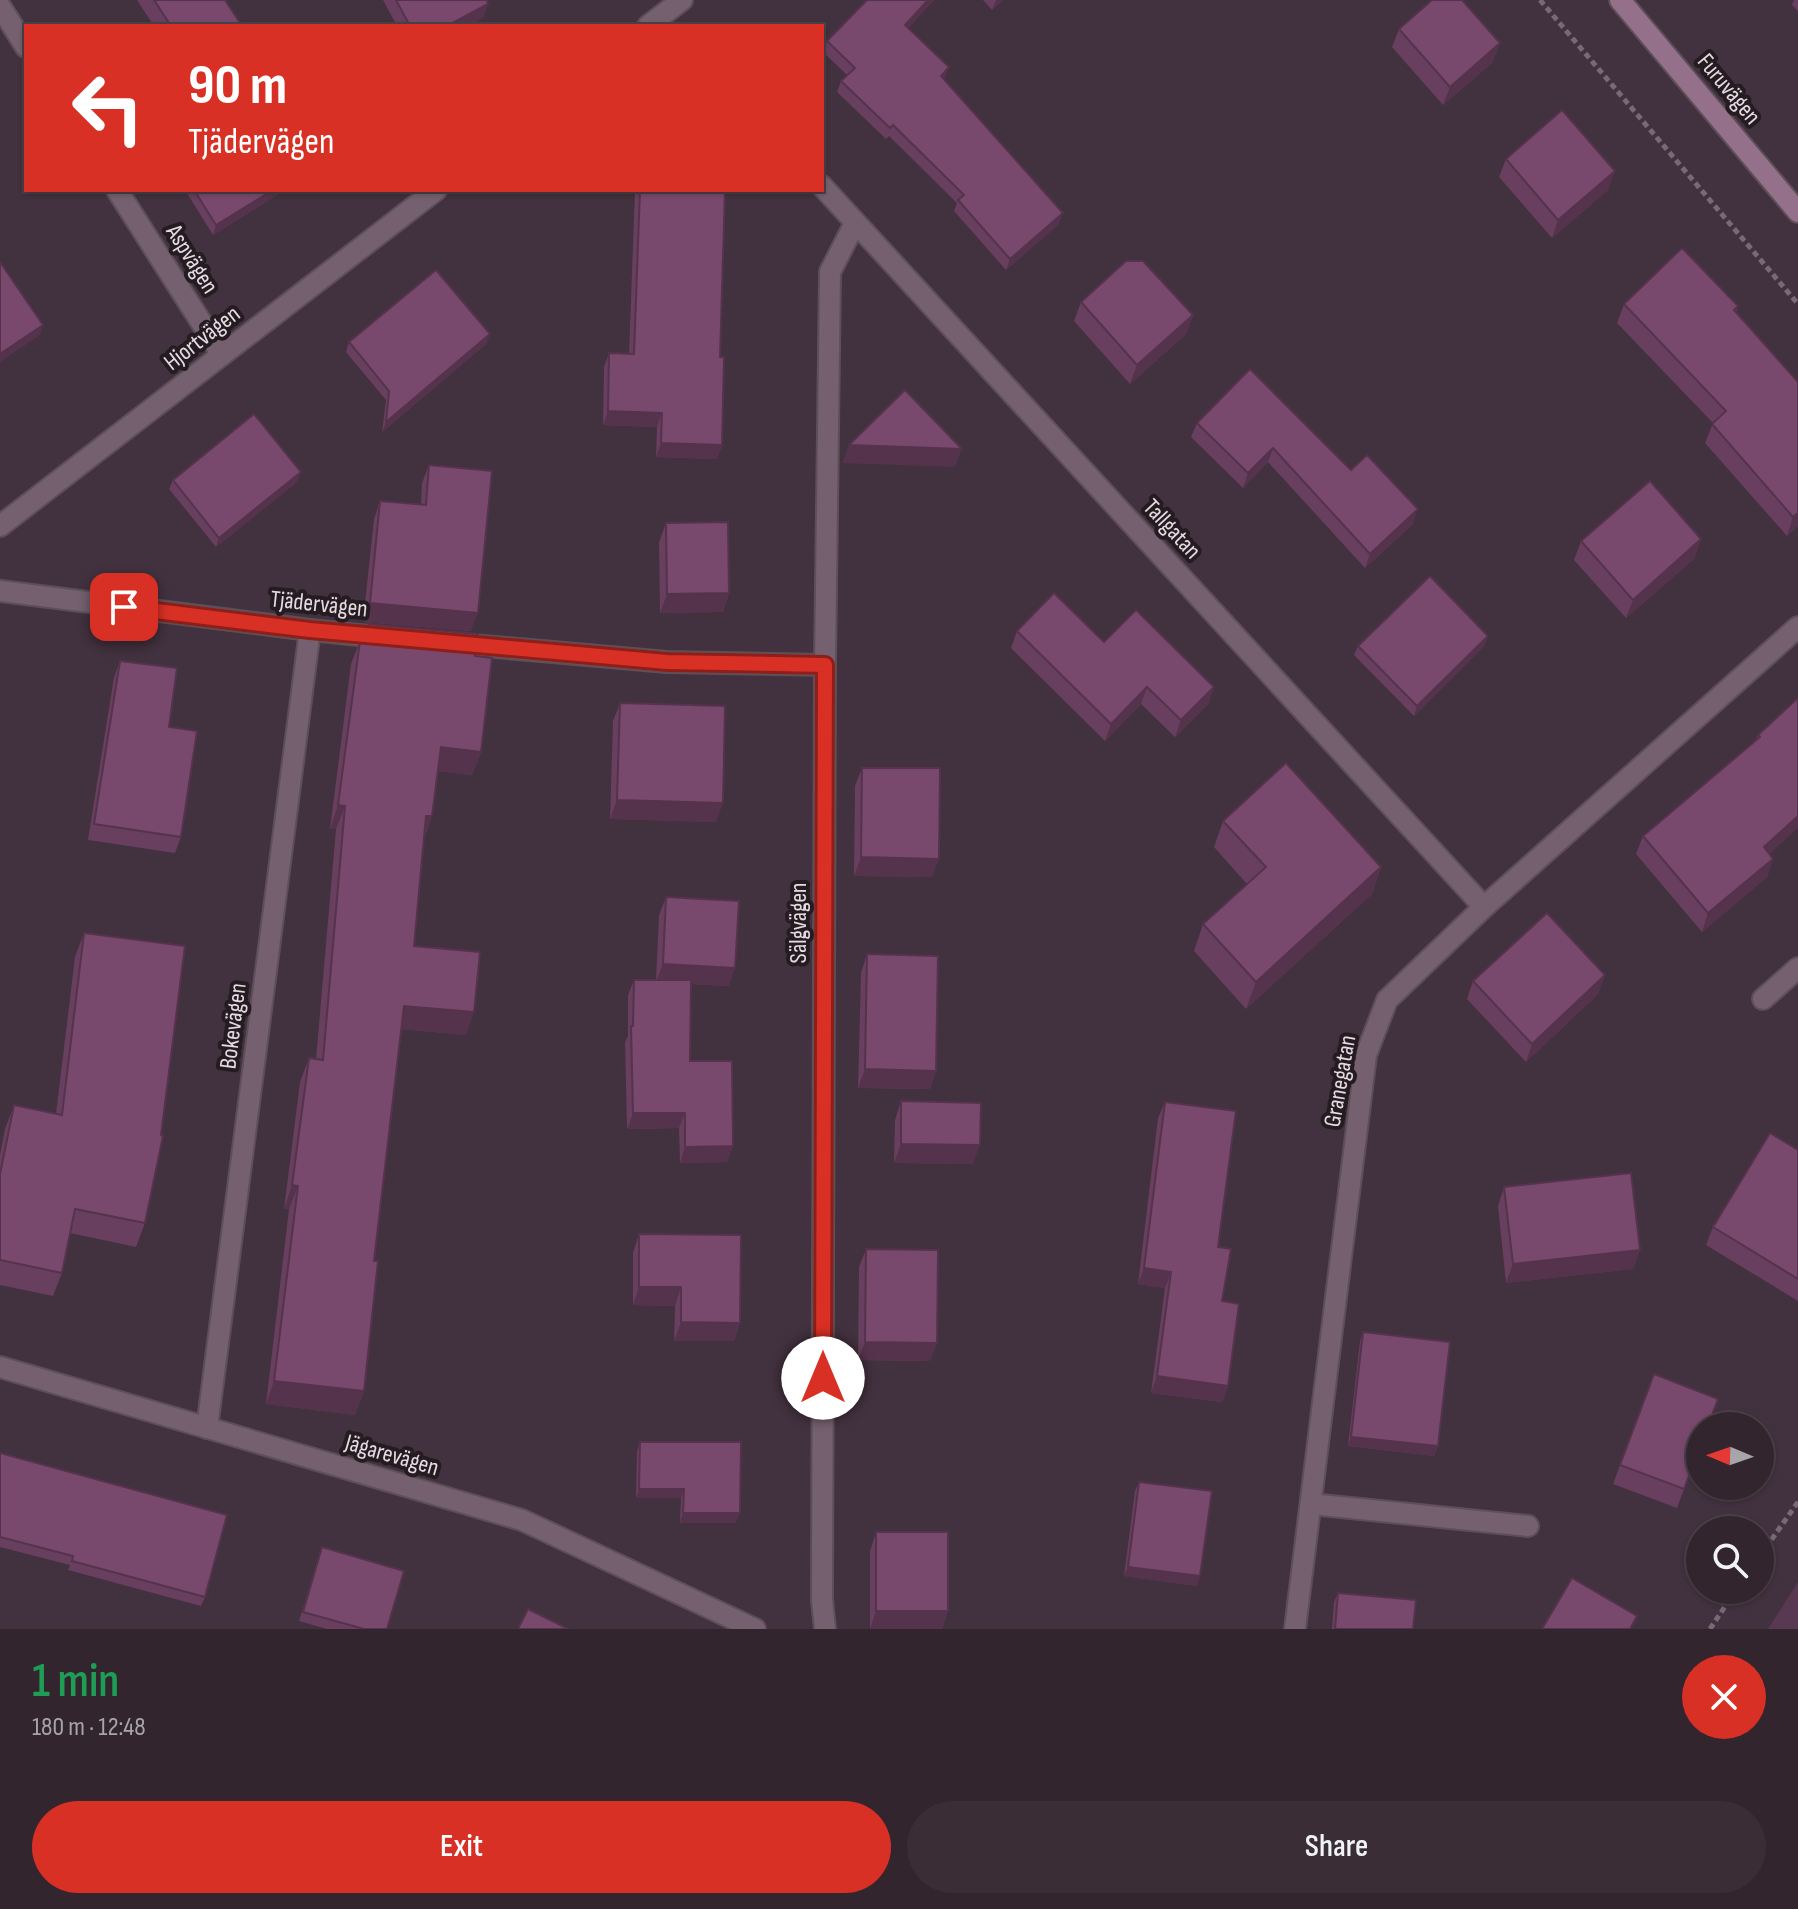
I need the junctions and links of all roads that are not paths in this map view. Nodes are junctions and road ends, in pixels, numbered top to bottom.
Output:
1 (1620, 0) edge
2 (0, 6) edge
3 (673, 9) edge
4 (651, 24) edge
5 (24, 44) edge
6 (824, 188) edge
7 (118, 192) edge
8 (433, 192) edge
9 (1798, 212) edge
10 (855, 223) junction
11 (222, 355) junction
12 (0, 526) edge
13 (0, 591) edge
14 (1798, 627) edge
15 (310, 630) junction
16 (403, 639) edge
17 (434, 642) edge
18 (825, 665) junction
19 (1484, 907) junction
20 (1798, 968) edge
21 (1763, 999) dead end
22 (0, 1367) edge
23 (207, 1428) junction
24 (1311, 1504) junction
25 (1528, 1526) dead end
26 (755, 1629) edge
27 (825, 1629) edge
28 (1295, 1629) edge

1 - 9 street, Furuvägen
2 - 5 street
3 - 4 street
6 - 10 street, Tallgatan
7 - 11 street, Aspvägen
8 - 11 street, Hjortvägen
10 - 18 street, Sälgvägen
10 - 19 street, Tallgatan
11 - 12 street, Hjortvägen
13 - 15 street, Tjädervägen
14 - 19 street, Granegatan
15 - 16 street, Tjädervägen
15 - 23 street, Bokevägen
17 - 18 street
18 - 27 street, Sälgvägen
19 - 24 street, Granegatan
20 - 21 street
22 - 23 street, Jägarevägen
23 - 26 street, Jägarevägen
24 - 25 street
24 - 28 street, Granegatan

